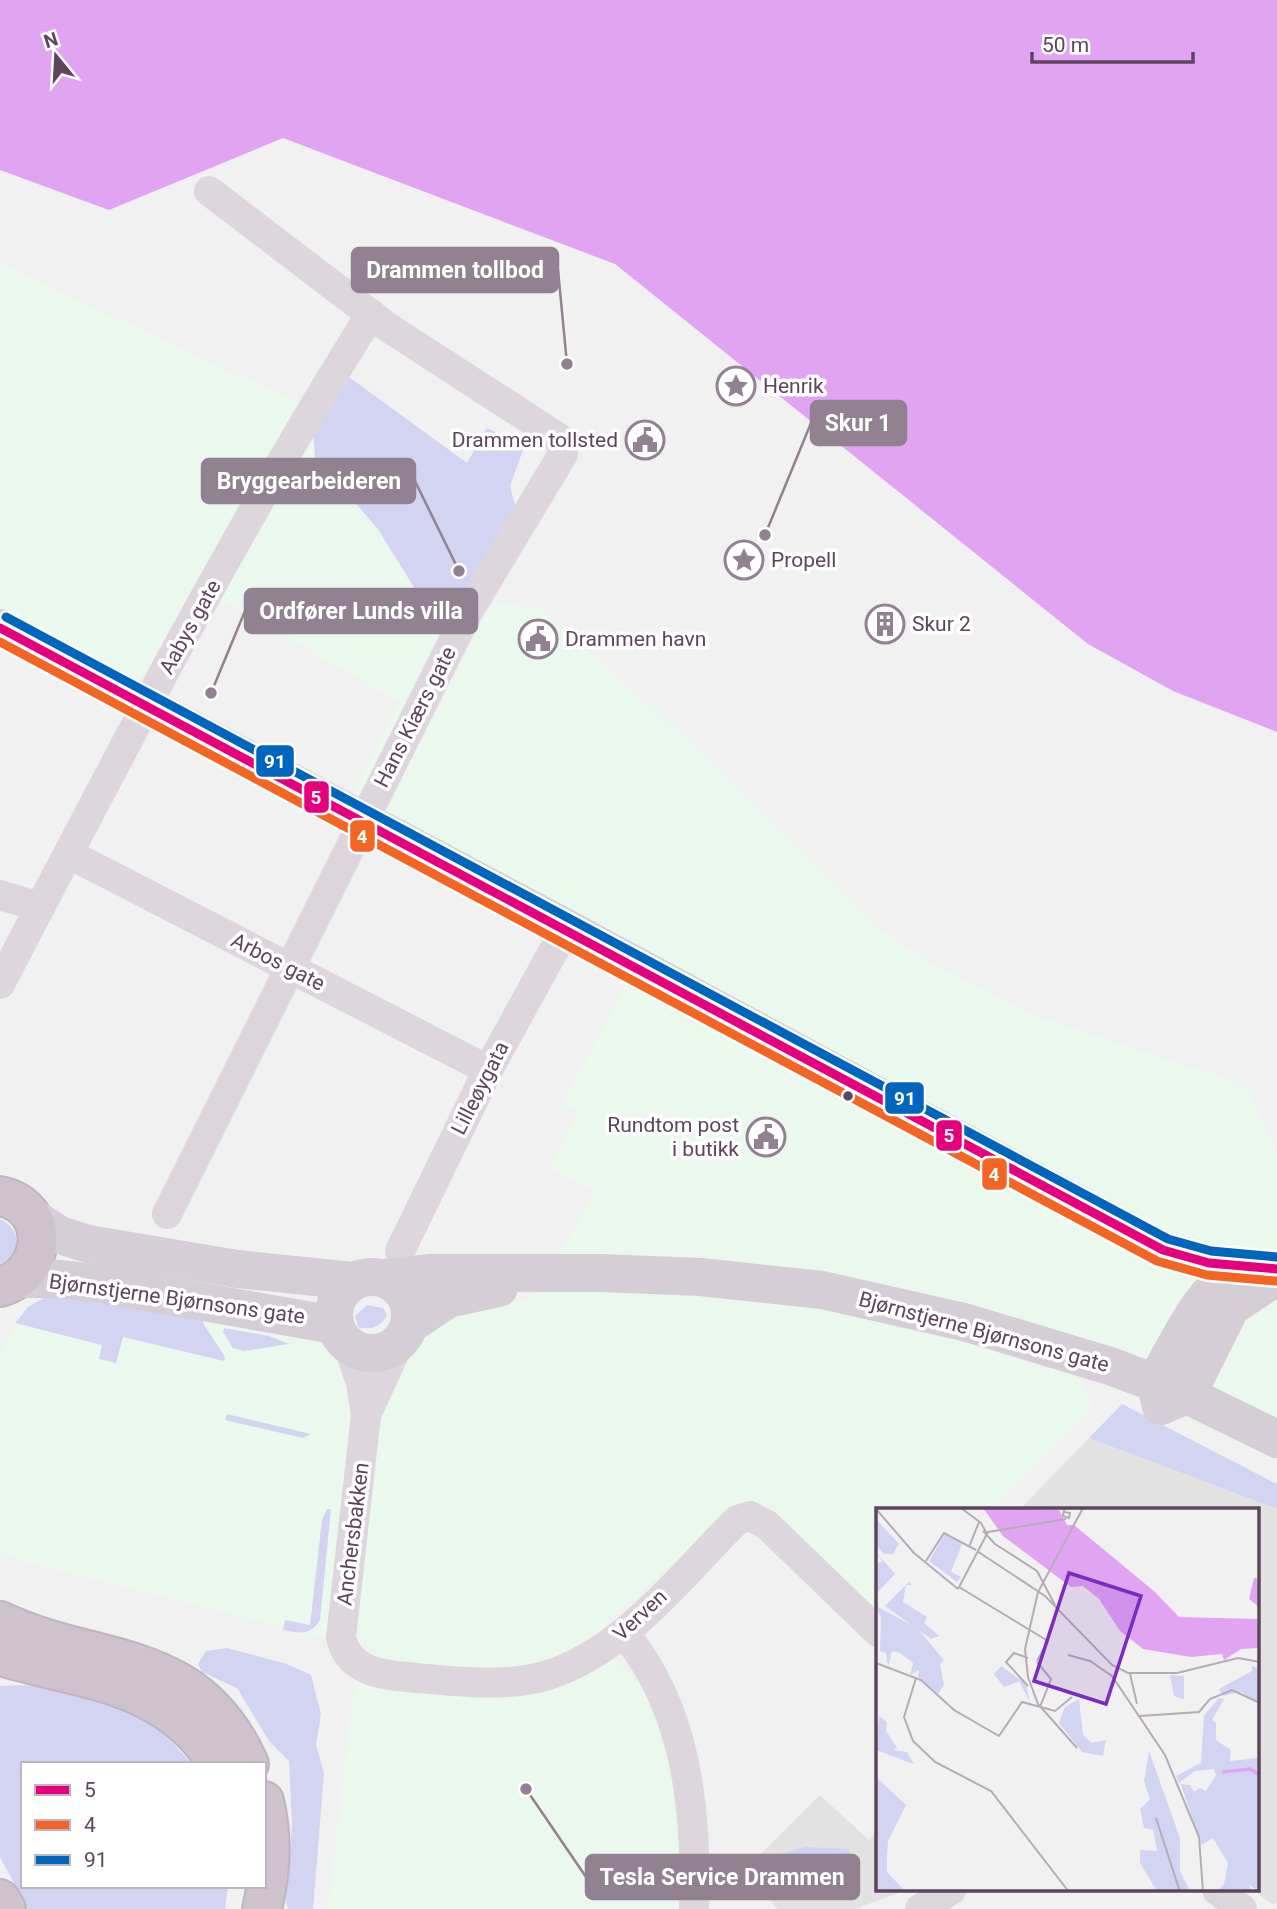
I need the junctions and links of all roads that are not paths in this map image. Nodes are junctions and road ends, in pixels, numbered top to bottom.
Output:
1 (209, 191) dead end
2 (371, 314) junction
3 (0, 628) edge
4 (145, 706) junction
5 (362, 821) junction
6 (69, 854) junction
7 (0, 895) edge
8 (40, 907) junction
9 (566, 928) junction
10 (289, 968) junction
11 (0, 984) edge
12 (488, 1070) junction
13 (0, 1196) edge
14 (167, 1214) dead end
15 (33, 1218) junction
16 (379, 1270) junction
17 (1238, 1282) edge
18 (8, 1290) edge
19 (404, 1334) junction
20 (341, 1335) junction
21 (1168, 1394) junction
22 (366, 1415) junction
23 (1277, 1439) edge
24 (1277, 1468) edge
25 (0, 1622) edge
26 (876, 1630) edge
27 (624, 1633) junction
28 (344, 1652) joint
29 (8, 1662) edge
30 (216, 1762) edge
31 (248, 1762) edge
32 (266, 1812) edge
33 (244, 1888) edge
34 (948, 1892) edge
35 (1219, 1892) edge
36 (0, 1899) edge
37 (6, 1909) edge
38 (240, 1909) edge
39 (262, 1909) edge
40 (694, 1909) edge
41 (920, 1909) edge
42 (1242, 1909) edge

1 - 2 street
2 - 4 street, Aabys gate
2 - 5 street, Hans Kiærs gate
3 - 4 main road
4 - 5 main road
4 - 6 street, Aabys gate
5 - 9 main road
5 - 10 street, Hans Kiærs gate
6 - 8 street, Aabys gate
6 - 10 street, Arbos gate
7 - 8 street
8 - 11 street, Aabys gate
9 - 12 street, Lilleøygata
9 - 17 main road
10 - 12 street, Arbos gate
10 - 14 street, Hans Kiærs gate
12 - 16 street, Lilleøygata
13 - 15 highway
15 - 16 main road, Bjørnstjerne Bjørnsons gate
15 - 18 highway
16 - 19 main road
16 - 20 main road
16 - 21 main road, Bjørnstjerne Bjørnsons gate
17 - 21 main road
18 - 20 main road, Bjørnstjerne Bjørnsons gate
19 - 20 main road
19 - 21 main road, Bjørnstjerne Bjørnsons gate
19 - 22 street
20 - 22 street
21 - 23 main road, Bjørnstjerne Bjørnsons gate
21 - 24 main road
22 - 28 street, Anchersbakken
25 - 31 highway
26 - 27 street, Verven
27 - 28 street, Verven
27 - 40 street
29 - 30 highway
32 - 39 highway
33 - 38 highway
34 - 41 street
35 - 42 street
36 - 37 highway

